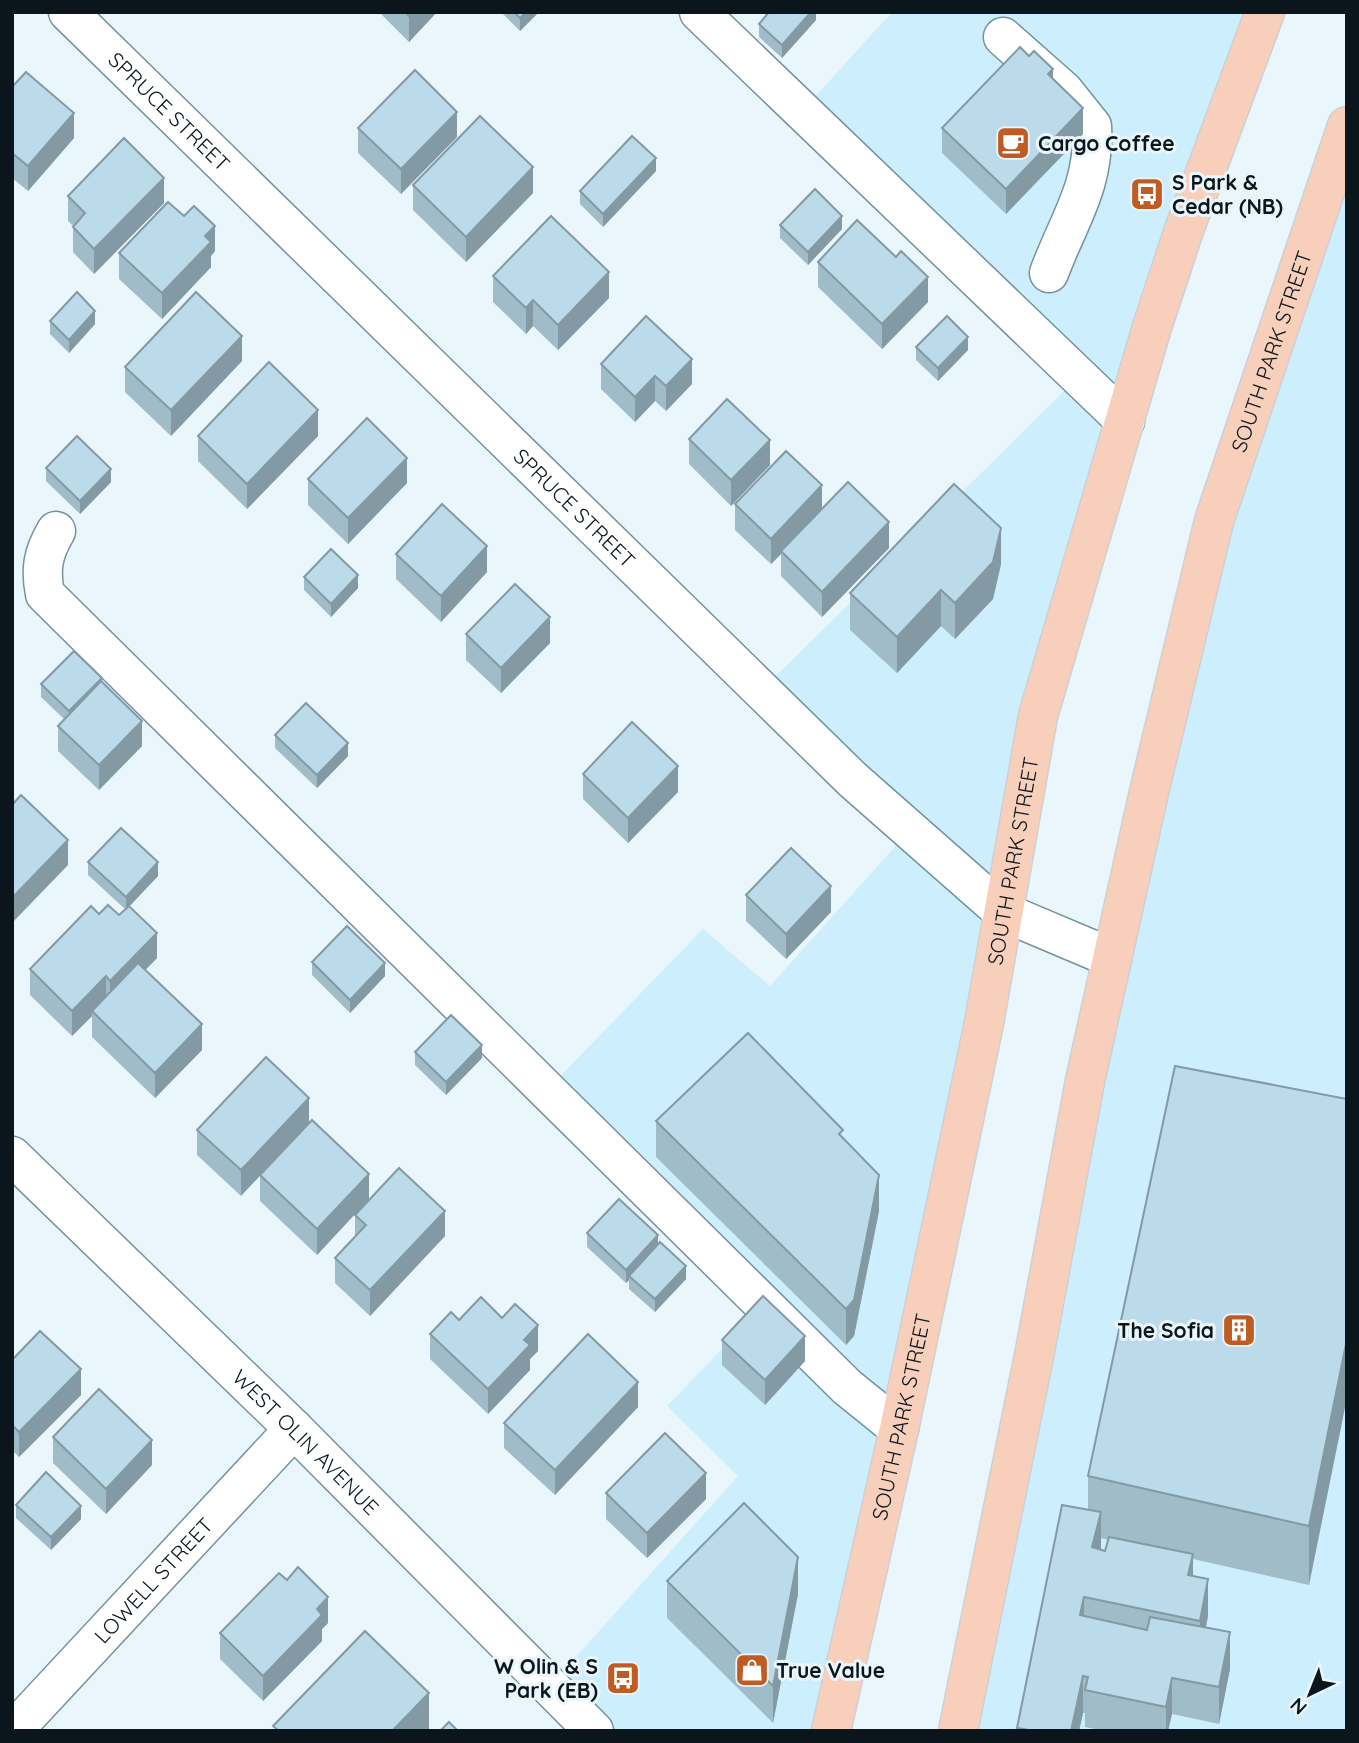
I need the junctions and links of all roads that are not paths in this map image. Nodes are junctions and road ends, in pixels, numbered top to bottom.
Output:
1 (68, 12) edge
2 (699, 12) edge
3 (1265, 12) edge
4 (1003, 37) dead end
5 (1347, 126) edge
6 (1049, 273) dead end
7 (1125, 421) junction
8 (56, 531) dead end
9 (1003, 912) junction
10 (1112, 958) junction
11 (12, 1156) edge
12 (294, 1429) junction
13 (899, 1429) junction
14 (13, 1731) edge
15 (594, 1731) edge
16 (831, 1731) edge
17 (958, 1731) edge

1 - 9 street, SPRUCE STREET
2 - 7 street
3 - 7 main road, SOUTH PARK STREET
4 - 6 street
5 - 10 main road, SOUTH PARK STREET
7 - 9 main road, SOUTH PARK STREET
8 - 13 street
9 - 10 street, SPRUCE STREET
9 - 13 main road, SOUTH PARK STREET
10 - 17 main road, SOUTH PARK STREET
11 - 12 street, WEST OLIN AVENUE
12 - 14 street, LOWELL STREET
12 - 15 street, WEST OLIN AVENUE
13 - 16 main road, SOUTH PARK STREET

